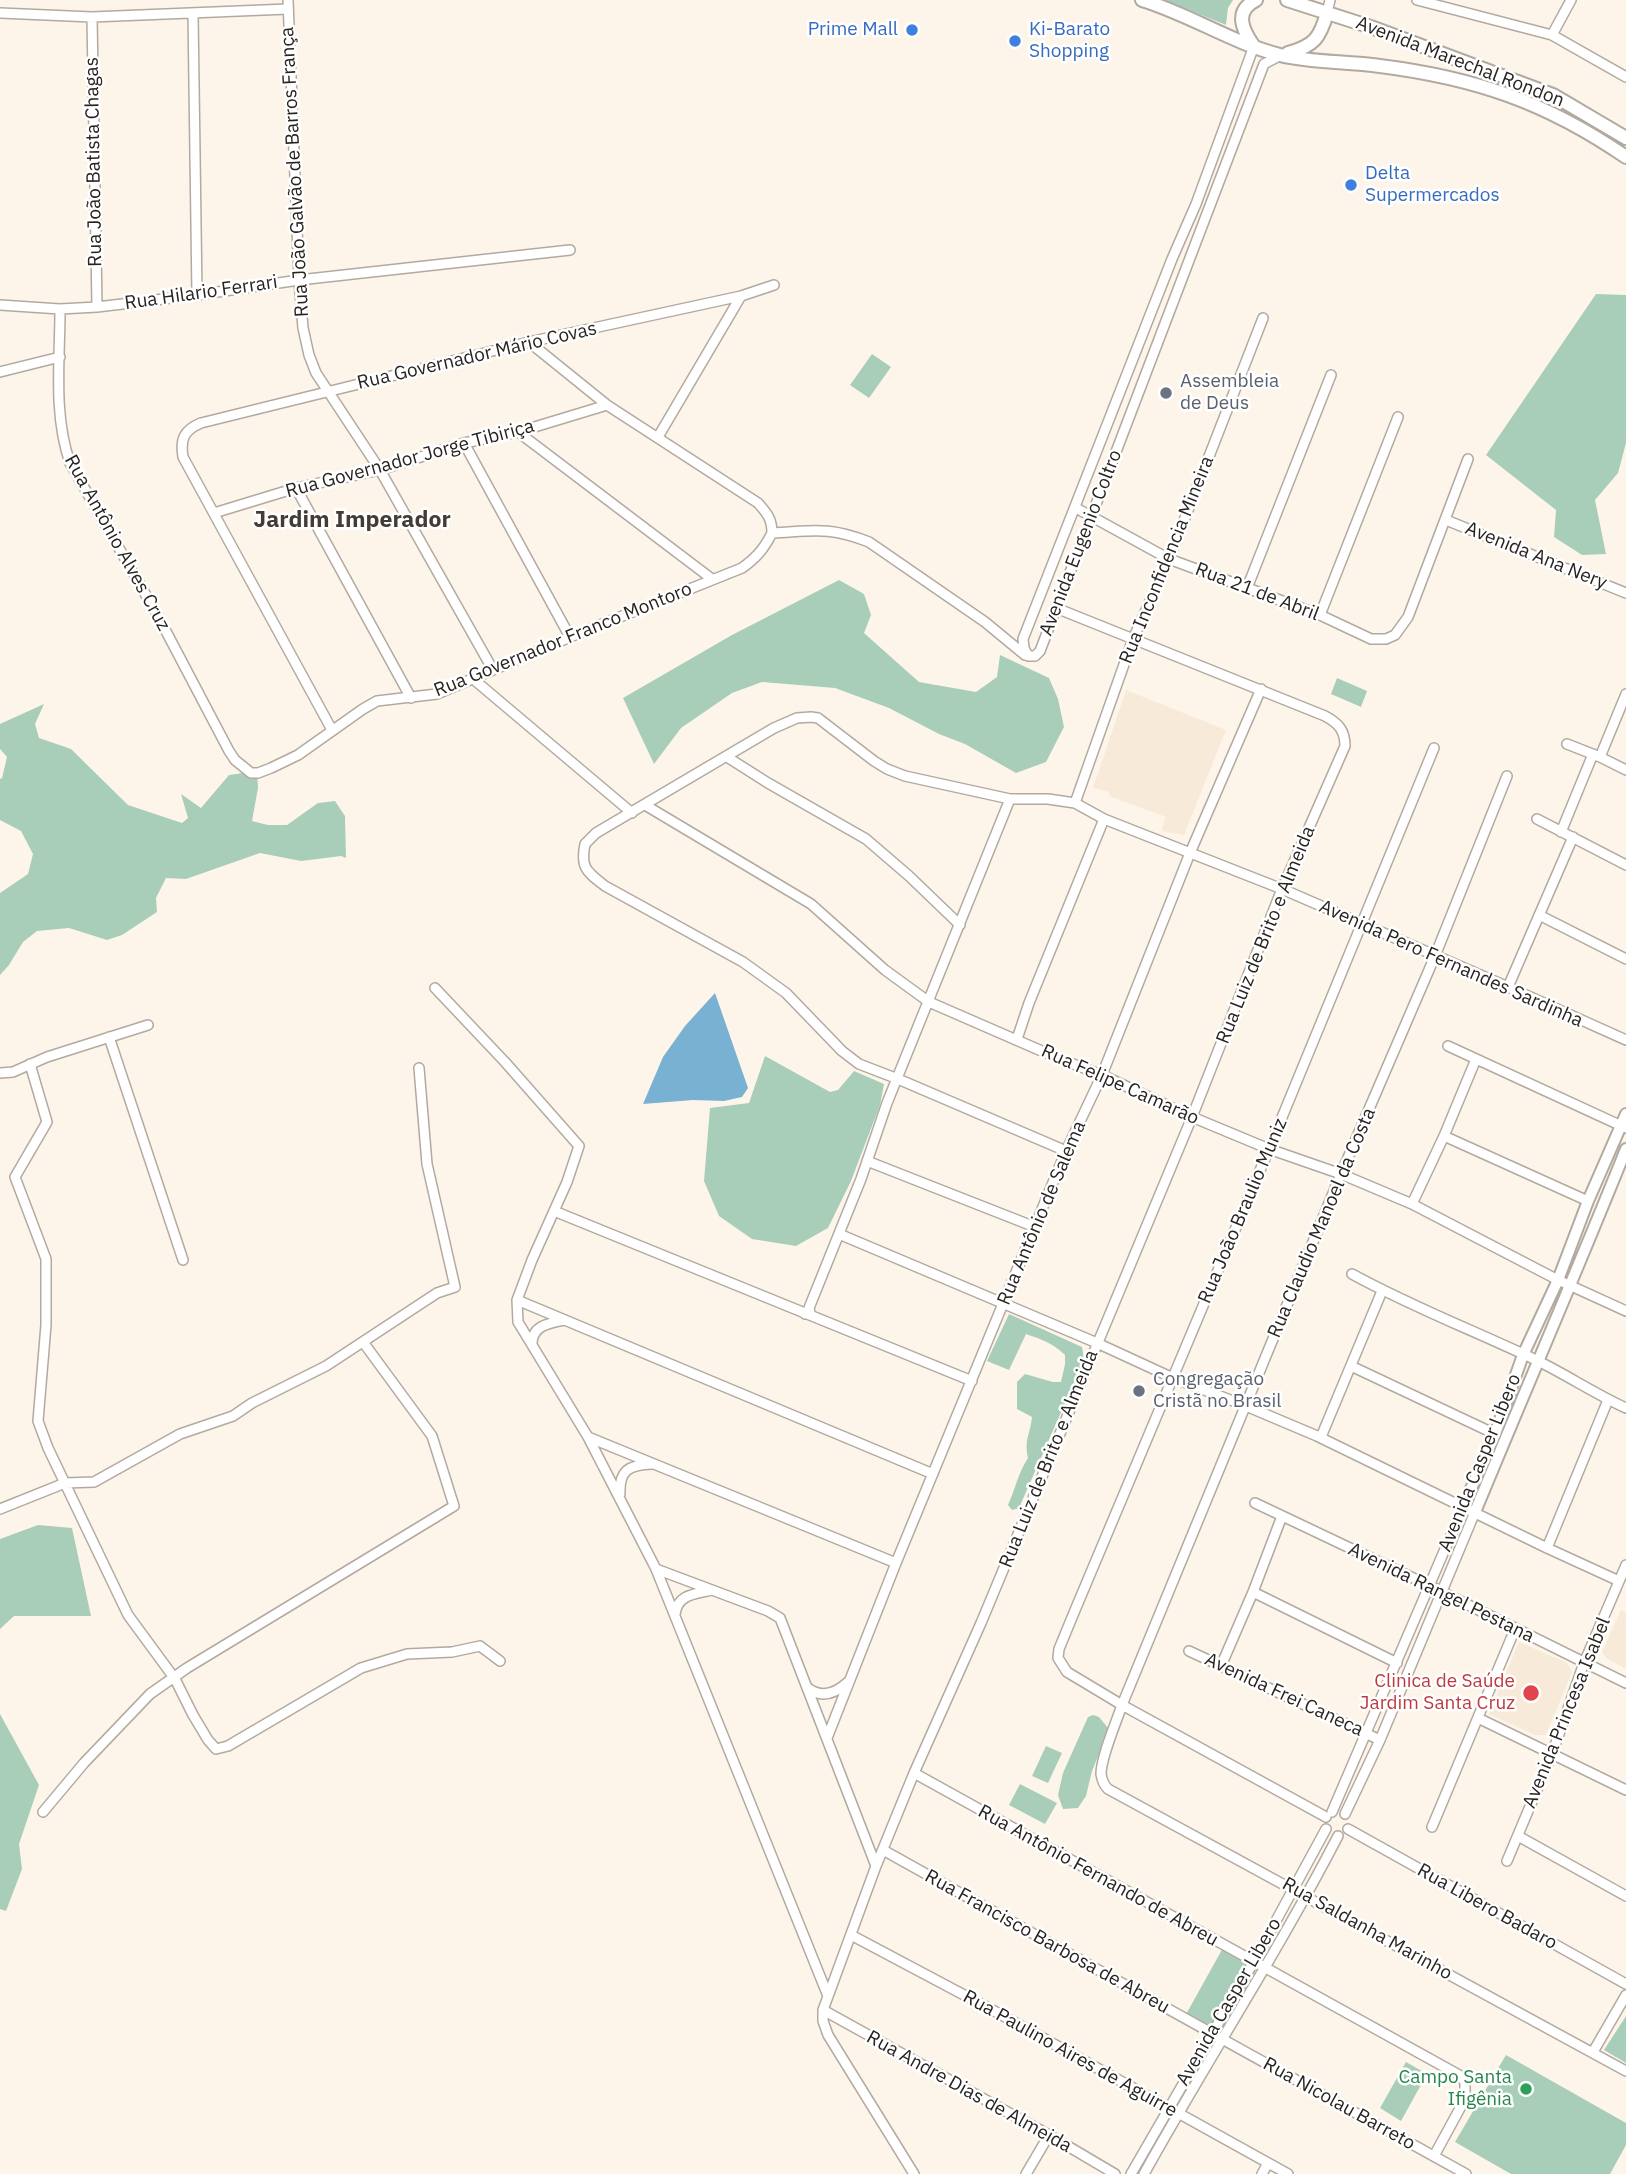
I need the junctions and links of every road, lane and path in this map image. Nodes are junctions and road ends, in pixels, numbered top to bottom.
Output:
1 (1142, 0) edge
2 (1256, 0) edge
3 (1287, 0) edge
4 (1417, 0) edge
5 (1571, 0) edge
6 (288, 5) edge
7 (1305, 6) junction
8 (1329, 6) edge
9 (0, 13) edge
10 (193, 14) junction
11 (92, 17) junction
12 (1552, 35) junction
13 (1318, 37) junction
14 (1254, 46) junction
15 (1281, 55) junction
16 (1626, 77) edge
17 (1626, 138) edge
18 (1626, 157) edge
19 (1196, 204) junction
20 (1208, 206) junction
21 (570, 250) dead end
22 (299, 280) junction
23 (774, 285) dead end
24 (197, 295) junction
25 (741, 296) junction
26 (0, 305) edge
27 (97, 307) junction
28 (60, 309) junction
29 (1263, 318) dead end
30 (529, 342) junction
31 (1136, 354) junction
32 (60, 357) junction
33 (1150, 359) junction
34 (0, 372) edge
35 (1331, 375) dead end
36 (328, 391) junction
37 (607, 405) junction
38 (1398, 417) dead end
39 (518, 432) junction
40 (658, 437) junction
41 (464, 443) junction
42 (1468, 459) dead end
43 (380, 470) junction
44 (296, 488) junction
45 (1076, 508) junction
46 (214, 513) junction
47 (1091, 518) junction
48 (1446, 520) junction
49 (772, 533) junction
50 (1170, 559) junction
51 (712, 579) junction
52 (1247, 588) junction
53 (1626, 593) edge
54 (1056, 608) junction
55 (1320, 615) junction
56 (570, 636) junction
57 (1133, 639) junction
58 (1028, 656) junction
59 (493, 670) junction
60 (472, 678) junction
61 (1261, 689) junction
62 (1626, 694) edge
63 (411, 698) junction
64 (332, 730) junction
65 (1567, 744) dead end
66 (1434, 748) dead end
67 (1597, 755) junction
68 (727, 757) junction
69 (235, 760) joint
70 (1626, 770) edge
71 (1507, 776) dead end
72 (1010, 799) junction
73 (1076, 803) junction
74 (645, 805) junction
75 (632, 813) junction
76 (1104, 819) junction
77 (1537, 819) dead end
78 (1561, 832) junction
79 (1573, 837) junction
80 (1190, 853) junction
81 (1626, 865) edge
82 (1282, 889) junction
83 (1539, 915) junction
84 (960, 925) junction
85 (1362, 926) junction
86 (1435, 956) junction
87 (1626, 959) edge
88 (1508, 987) junction
89 (435, 988) dead end
90 (929, 1002) junction
91 (148, 1025) dead end
92 (109, 1037) junction
93 (1017, 1039) junction
94 (1626, 1040) edge
95 (1448, 1046) dead end
96 (1476, 1059) junction
97 (30, 1064) junction
98 (419, 1068) dead end
99 (0, 1073) edge
100 (1102, 1075) junction
101 (898, 1079) junction
102 (1626, 1114) edge
103 (1192, 1117) junction
104 (1624, 1127) edge
105 (1444, 1136) junction
106 (1269, 1149) junction
107 (1626, 1149) edge
108 (1066, 1151) junction
109 (867, 1161) junction
110 (1341, 1174) junction
111 (1588, 1201) junction
112 (1412, 1204) junction
113 (554, 1211) junction
114 (1035, 1227) junction
115 (839, 1234) junction
116 (183, 1260) dead end
117 (1352, 1274) dead end
118 (1558, 1280) junction
119 (1571, 1286) junction
120 (1382, 1291) junction
121 (517, 1300) junction
122 (1003, 1304) junction
123 (1626, 1311) edge
124 (805, 1314) junction
125 (565, 1320) junction
126 (363, 1342) junction
127 (1097, 1343) junction
128 (532, 1345) junction
129 (1523, 1354) junction
130 (1537, 1361) junction
131 (1351, 1366) junction
132 (1173, 1378) junction
133 (972, 1381) junction
134 (1608, 1400) junction
135 (1246, 1406) junction
136 (1626, 1408) edge
137 (1495, 1434) junction
138 (588, 1437) junction
139 (1321, 1437) junction
140 (654, 1464) junction
141 (933, 1474) junction
142 (65, 1483) junction
143 (620, 1499) junction
144 (1255, 1503) dead end
145 (1463, 1507) junction
146 (0, 1509) edge
147 (1475, 1513) junction
148 (1282, 1516) junction
149 (1547, 1548) junction
150 (895, 1563) junction
151 (1626, 1565) edge
152 (656, 1569) junction
153 (1619, 1581) junction
154 (1430, 1586) junction
155 (713, 1590) junction
156 (1253, 1592) junction
157 (1441, 1592) junction
158 (675, 1616) junction
159 (1515, 1629) junction
160 (1189, 1651) dead end
161 (499, 1661) dead end
162 (1397, 1663) junction
163 (1584, 1663) junction
164 (1221, 1666) junction
165 (174, 1677) junction
166 (850, 1680) junction
167 (805, 1683) junction
168 (1626, 1683) edge
169 (1122, 1705) junction
170 (1478, 1718) junction
171 (1366, 1733) junction
172 (827, 1738) junction
173 (1380, 1740) junction
174 (1552, 1754) junction
175 (914, 1773) junction
176 (1108, 1789) joint
177 (1626, 1790) edge
178 (43, 1812) dead end
179 (1329, 1814) junction
180 (1345, 1814) junction
181 (1432, 1827) dead end
182 (1326, 1829) junction
183 (1348, 1829) junction
184 (1338, 1836) junction
185 (1518, 1836) junction
186 (884, 1850) junction
187 (1507, 1861) dead end
188 (876, 1866) junction
189 (1293, 1889) junction
190 (1306, 1896) junction
191 (1626, 1896) edge
192 (851, 1935) junction
193 (1253, 1963) junction
194 (1264, 1967) junction
195 (1626, 1984) edge
196 (1626, 1995) edge
197 (828, 1996) junction
198 (823, 2010) junction
199 (1212, 2033) junction
200 (1223, 2038) junction
201 (1593, 2052) junction
202 (1626, 2071) edge
203 (1168, 2108) junction
204 (1177, 2113) junction
205 (1049, 2135) junction
206 (1433, 2156) junction
207 (1268, 2163) junction
208 (914, 2174) edge
209 (1026, 2174) edge
210 (1115, 2174) edge
211 (1131, 2174) edge
212 (1144, 2174) edge
213 (1262, 2174) edge
214 (1288, 2174) edge
215 (1466, 2174) edge

1 - 14 main road, Avenida Marechal Rondon
2 - 14 main road
3 - 7 main road, Avenida Marechal Rondon
4 - 12 street
5 - 12 street
6 - 10 street
6 - 22 street, Rua João Galvão de Barros França
7 - 8 main road, Avenida Marechal Rondon
7 - 13 main road
8 - 13 main road
8 - 17 main road, Avenida Marechal Rondon
9 - 11 street
10 - 11 street
10 - 24 street
11 - 27 street, Rua João Batista Chagas
12 - 16 street
13 - 15 main road
14 - 15 main road, Avenida Marechal Rondon
14 - 19 street, Avenida Eugenio Coltro
15 - 18 main road, Avenida Marechal Rondon
15 - 20 street, Avenida Eugenio Coltro
19 - 20 street
19 - 31 street, Avenida Eugenio Coltro
20 - 33 street, Avenida Eugenio Coltro
21 - 22 street, Rua Hilario Ferrari
22 - 24 street, Rua Hilario Ferrari
22 - 36 street, Rua João Galvão de Barros França
23 - 25 street, Rua Governador Mário Covas
24 - 27 street, Rua Hilario Ferrari
25 - 30 street, Rua Governador Mário Covas
25 - 40 street
26 - 28 street, Rua Hilario Ferrari
27 - 28 street, Rua Hilario Ferrari
28 - 32 street, Rua Antônio Alves Cruz
29 - 50 street, Rua Inconfidencia Mineira
30 - 36 street, Rua Governador Mário Covas
30 - 37 street
31 - 33 street
31 - 45 street, Avenida Eugenio Coltro
32 - 34 street
32 - 69 street, Rua Antônio Alves Cruz
33 - 47 street, Avenida Eugenio Coltro
35 - 52 street
36 - 43 street, Rua João Galvão de Barros França
36 - 46 street, Rua Governador Mário Covas
37 - 39 street, Rua Governador Jorge Tibiriça
37 - 40 street
38 - 55 street
39 - 41 street, Rua Governador Jorge Tibiriça
39 - 51 street
40 - 49 street
41 - 43 street, Rua Governador Jorge Tibiriça
41 - 56 street
42 - 48 street
43 - 44 street, Rua Governador Jorge Tibiriça
43 - 59 street, Rua João Galvão de Barros França
44 - 46 street, Rua Governador Jorge Tibiriça
44 - 63 street
45 - 47 street, Rua 21 de Abril
45 - 58 street, Avenida Eugenio Coltro
46 - 64 street
47 - 50 street, Rua 21 de Abril
47 - 54 street, Avenida Eugenio Coltro
48 - 53 street, Avenida Ana Nery
48 - 55 street, Rua 21 de Abril
49 - 51 street, Rua Governador Franco Montoro
49 - 58 street
50 - 52 street, Rua 21 de Abril
50 - 57 street, Rua Inconfidencia Mineira
51 - 56 street, Rua Governador Franco Montoro
52 - 55 street, Rua 21 de Abril
54 - 57 street
54 - 58 street, Avenida Eugenio Coltro
56 - 59 street, Rua Governador Franco Montoro
57 - 61 street
57 - 73 street, Rua Inconfidencia Mineira
59 - 60 street, Rua Governador Franco Montoro
60 - 63 street, Rua Governador Franco Montoro
60 - 75 street
61 - 80 street, Rua Antônio de Salema
61 - 82 street, Rua Luiz de Brito e Almeida
62 - 67 street
63 - 64 street, Rua Governador Franco Montoro
64 - 69 street, Rua Governador Franco Montoro
65 - 67 street
66 - 85 street, Rua João Braulio Muniz
67 - 70 street
67 - 78 street
68 - 72 street, Avenida Pero Fernandes Sardinha
68 - 74 street
68 - 84 street
71 - 86 street, Rua Claudio Manoel da Costa
72 - 73 street, Avenida Pero Fernandes Sardinha
72 - 84 street
73 - 76 street, Avenida Pero Fernandes Sardinha
74 - 75 street
74 - 90 street, Rua Felipe Camarão
75 - 101 street
76 - 80 street, Avenida Pero Fernandes Sardinha
76 - 93 street
77 - 78 street
78 - 79 street
79 - 81 street
79 - 83 street
80 - 82 street, Avenida Pero Fernandes Sardinha
80 - 100 street, Rua Antônio de Salema
82 - 85 street, Avenida Pero Fernandes Sardinha
82 - 103 street, Rua Luiz de Brito e Almeida
83 - 87 street
83 - 88 street
84 - 90 street
85 - 86 street, Avenida Pero Fernandes Sardinha
85 - 106 street, Rua João Braulio Muniz
86 - 88 street, Avenida Pero Fernandes Sardinha
86 - 110 street, Rua Claudio Manoel da Costa
88 - 94 street, Avenida Pero Fernandes Sardinha
89 - 113 street
90 - 93 street, Rua Felipe Camarão
90 - 101 street
91 - 92 street
92 - 97 street
92 - 116 street
93 - 100 street, Rua Felipe Camarão
95 - 96 street
96 - 104 street
96 - 105 street
97 - 99 street
97 - 142 street
98 - 126 street
100 - 103 street, Rua Felipe Camarão
100 - 108 street, Rua Antônio de Salema
101 - 108 street
101 - 109 street
102 - 104 street, Avenida Casper Libero
103 - 106 street, Rua Felipe Camarão
103 - 127 street, Rua Luiz de Brito e Almeida
104 - 111 street, Avenida Casper Libero
105 - 111 street
105 - 112 street
106 - 110 street, Rua Felipe Camarão
106 - 132 street, Rua João Braulio Muniz
107 - 119 street, Avenida Casper Libero
108 - 114 street, Rua Antônio de Salema
109 - 114 street
109 - 115 street
110 - 112 street, Rua Felipe Camarão
110 - 135 street, Rua Claudio Manoel da Costa
111 - 118 street, Avenida Casper Libero
112 - 118 street, Rua Felipe Camarão
113 - 121 street
113 - 124 street
114 - 122 street, Rua Antônio de Salema
115 - 122 street
115 - 124 street
117 - 120 street
118 - 119 street, Rua Felipe Camarão
118 - 129 street, Avenida Casper Libero
119 - 123 street, Rua Felipe Camarão
119 - 130 street, Avenida Casper Libero
120 - 129 street
120 - 131 street
121 - 125 street
121 - 128 street
122 - 127 street
122 - 133 street, Rua Antônio de Salema
124 - 133 street
125 - 128 street
125 - 141 street
126 - 142 street
126 - 165 street
127 - 132 street
127 - 175 street, Rua Luiz de Brito e Almeida
128 - 138 street
129 - 130 street
129 - 137 street, Avenida Casper Libero
130 - 134 street
130 - 147 street, Avenida Casper Libero
131 - 137 street
131 - 139 street
132 - 135 street
132 - 169 street, Rua João Braulio Muniz
133 - 141 street, Rua Antônio de Salema
134 - 136 street
134 - 149 street
135 - 139 street
135 - 169 street, Rua Claudio Manoel da Costa
137 - 145 street, Avenida Casper Libero
138 - 140 street
138 - 143 street
139 - 145 street
140 - 143 street
140 - 150 street
141 - 150 street, Rua Antônio de Salema
142 - 146 street
142 - 165 street
143 - 152 street
144 - 148 street, Avenida Rangel Pestana
145 - 147 street
145 - 154 street, Avenida Casper Libero
147 - 149 street
147 - 157 street, Avenida Casper Libero
148 - 154 street, Avenida Rangel Pestana
148 - 156 street
149 - 153 street
150 - 166 street, Rua Antônio de Salema
151 - 153 street, Avenida Princesa Isabel
152 - 155 street
152 - 158 street
153 - 163 street, Avenida Princesa Isabel
154 - 157 street, Avenida Rangel Pestana
154 - 162 street, Avenida Casper Libero
155 - 158 street
155 - 167 street
156 - 162 street
156 - 164 street
157 - 159 street, Avenida Rangel Pestana
157 - 173 street, Avenida Casper Libero
158 - 197 street
159 - 163 street, Avenida Rangel Pestana
159 - 170 street
160 - 164 street, Avenida Frei Caneca
161 - 165 street
162 - 171 street, Avenida Casper Libero
163 - 168 street, Avenida Rangel Pestana
163 - 174 street, Avenida Princesa Isabel
164 - 171 street, Avenida Frei Caneca
165 - 178 street
166 - 167 street
166 - 172 street, Rua Antônio de Salema
167 - 172 street
169 - 176 street, Rua Claudio Manoel da Costa
169 - 179 street
170 - 174 street
170 - 181 street
171 - 173 street, Avenida Frei Caneca
171 - 179 street, Avenida Casper Libero
172 - 188 street
173 - 180 street, Avenida Casper Libero
174 - 177 street
174 - 185 street, Avenida Princesa Isabel
175 - 186 street, Rua Luiz de Brito e Almeida
175 - 193 street, Rua Antônio Fernando de Abreu
176 - 189 street, Rua Saldanha Marinho
179 - 180 street
179 - 182 street
180 - 183 street
182 - 184 street
182 - 189 street, Avenida Casper Libero
183 - 184 street
183 - 195 street, Rua Libero Badaro
184 - 190 street, Avenida Casper Libero
185 - 187 street, Avenida Princesa Isabel
185 - 191 street
186 - 188 street, Rua Luiz de Brito e Almeida
186 - 199 street, Rua Francisco Barbosa de Abreu
188 - 192 street, Rua Luiz de Brito e Almeida
189 - 190 street, Rua Saldanha Marinho
189 - 193 street, Avenida Casper Libero
190 - 194 street, Avenida Casper Libero
190 - 201 street, Rua Saldanha Marinho
192 - 197 street, Rua Luiz de Brito e Almeida
192 - 203 street, Rua Paulino Aires de Aguirre
193 - 194 street, Rua Antônio Fernando de Abreu
193 - 199 street, Avenida Casper Libero
194 - 200 street, Avenida Casper Libero
194 - 206 street, Rua Antônio Fernando de Abreu
196 - 201 street
197 - 198 street, Rua Luiz de Brito e Almeida
198 - 205 street, Rua Andre Dias de Almeida
198 - 208 street
199 - 200 street, Rua Nicolau Barreto
199 - 203 street, Avenida Casper Libero
200 - 204 street, Avenida Casper Libero
200 - 206 street, Rua Nicolau Barreto
201 - 202 street, Rua Saldanha Marinho
203 - 204 street, Rua Paulino Aires de Aguirre
203 - 211 street, Avenida Casper Libero
204 - 207 street, Rua Paulino Aires de Aguirre
204 - 212 street, Avenida Casper Libero
205 - 209 street
205 - 210 street, Rua Andre Dias de Almeida
206 - 215 street, Rua Nicolau Barreto
207 - 213 street
207 - 214 street, Rua Paulino Aires de Aguirre

